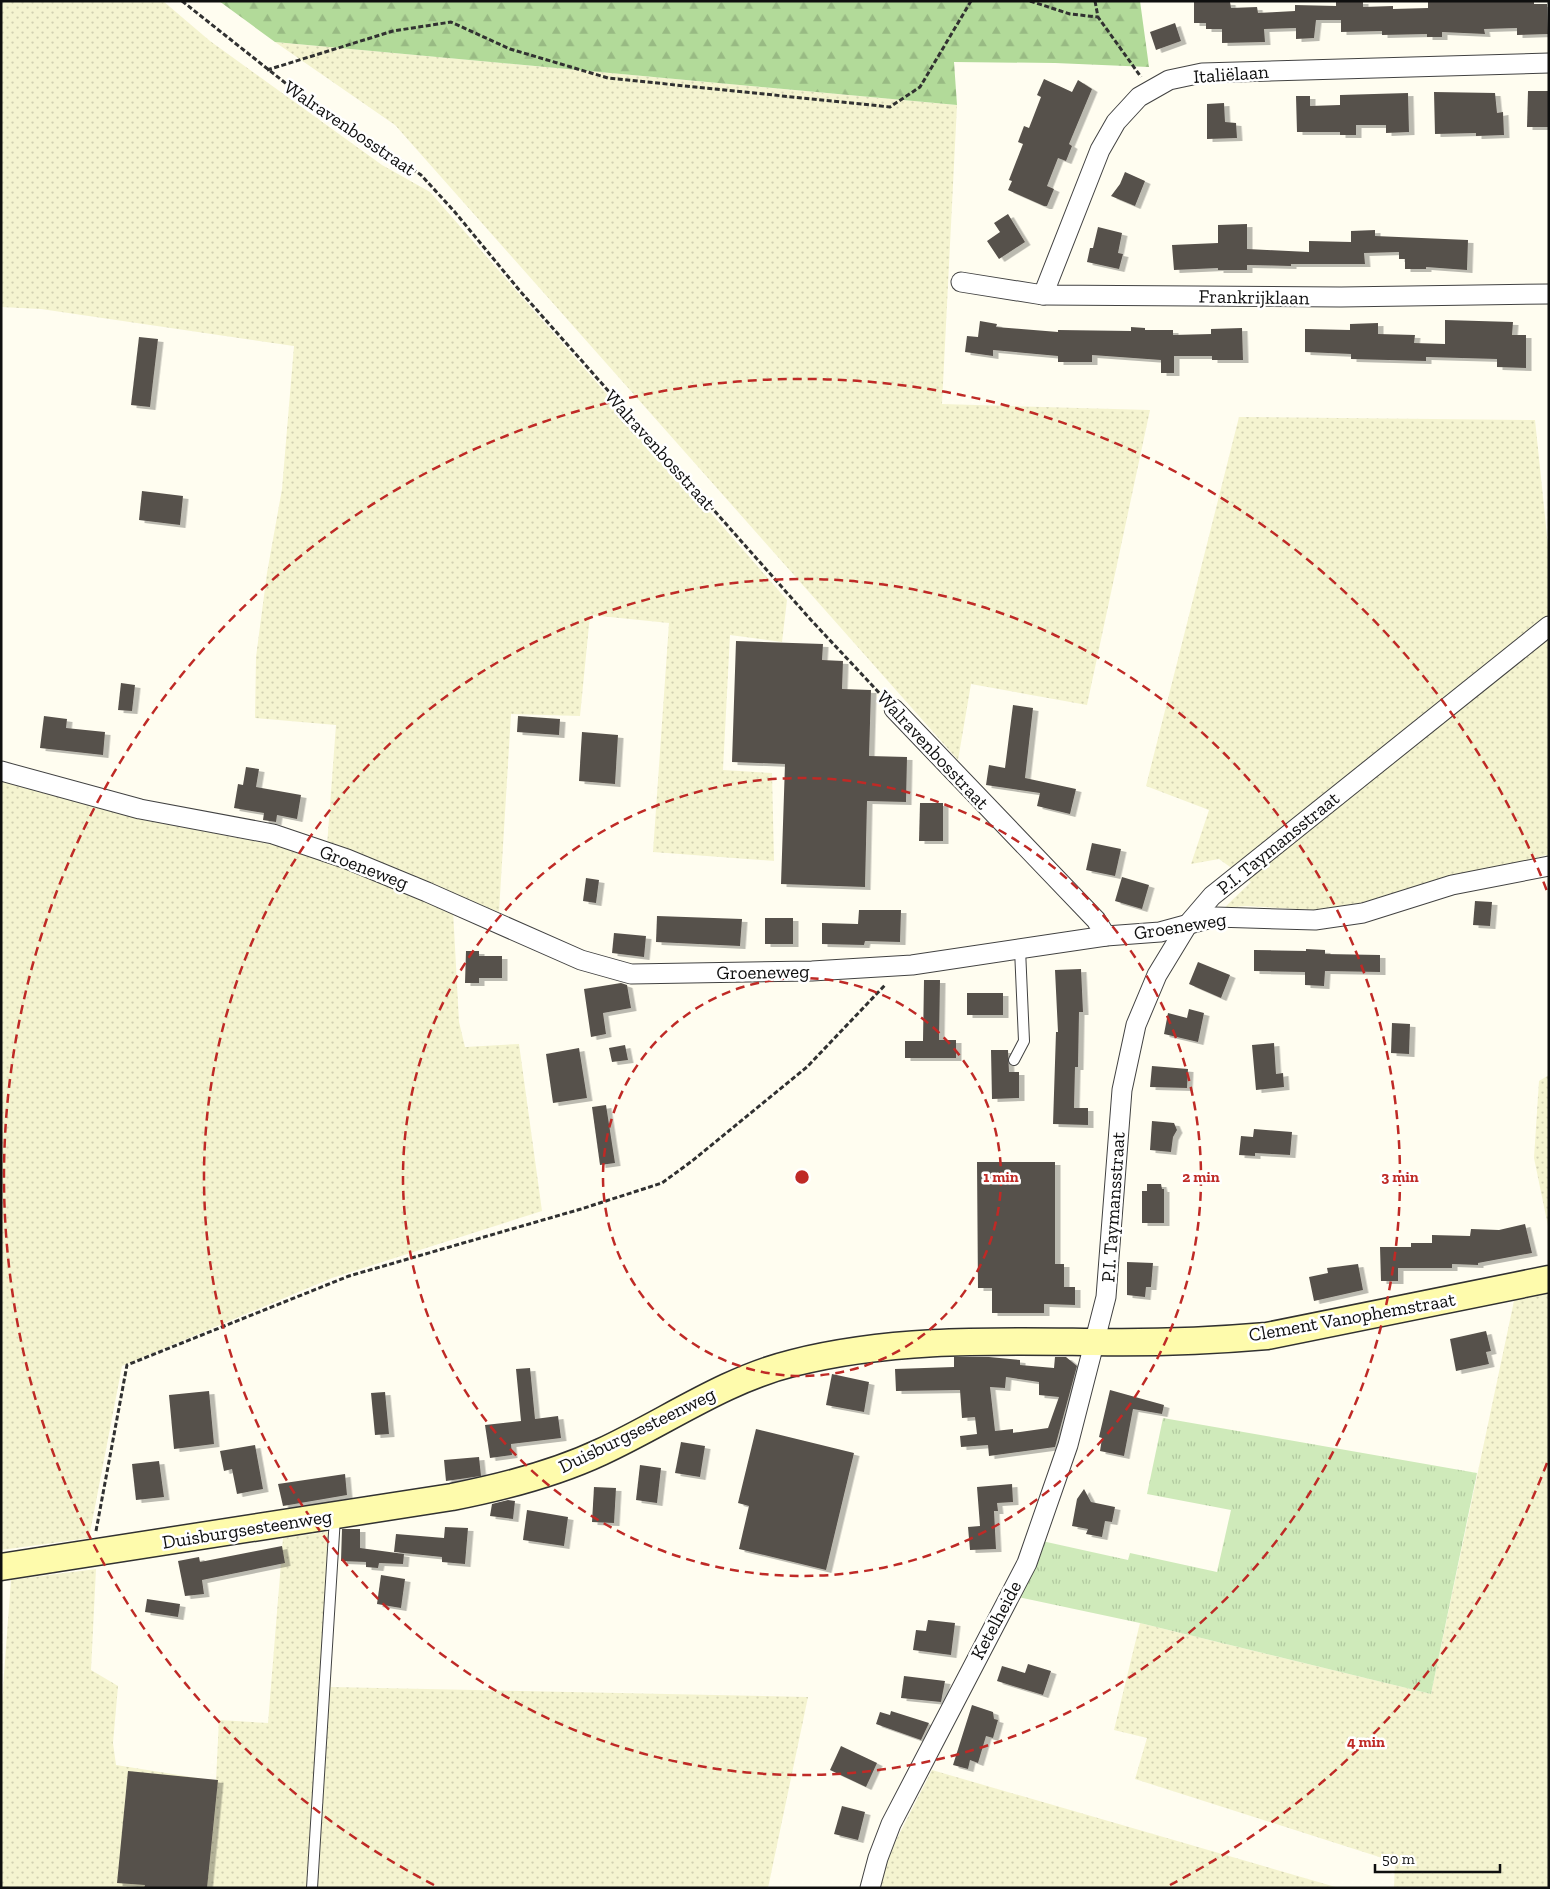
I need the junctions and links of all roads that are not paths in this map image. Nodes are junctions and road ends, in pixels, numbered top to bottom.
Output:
1 (1549, 63) edge
2 (961, 282) dead end
3 (1549, 294) edge
4 (1043, 295) junction
5 (1549, 626) edge
6 (894, 708) road end
7 (1, 771) edge
8 (1549, 866) edge
9 (1188, 924) junction
10 (1106, 936) junction
11 (1020, 949) junction
12 (1014, 1060) dead end
13 (1549, 1279) edge
14 (1094, 1342) junction
15 (335, 1516) junction
16 (1, 1567) edge
17 (312, 1888) edge
18 (870, 1888) edge

1 - 4 street, Italiëlaan
2 - 4 street, Frankrijklaan
3 - 4 street, Frankrijklaan
5 - 9 street, P.I. Taymansstraat
6 - 10 street, Walravenbosstraat
7 - 11 street, Groeneweg
8 - 9 street, Groeneweg
9 - 10 street, Groeneweg
9 - 14 street, P.I. Taymansstraat
10 - 11 street, Groeneweg
11 - 12 lane
13 - 14 street, Clement Vanophemstraat
14 - 15 street, Duisburgsesteenweg
14 - 18 street, Ketelheide
15 - 16 street, Duisburgsesteenweg
15 - 17 lane

